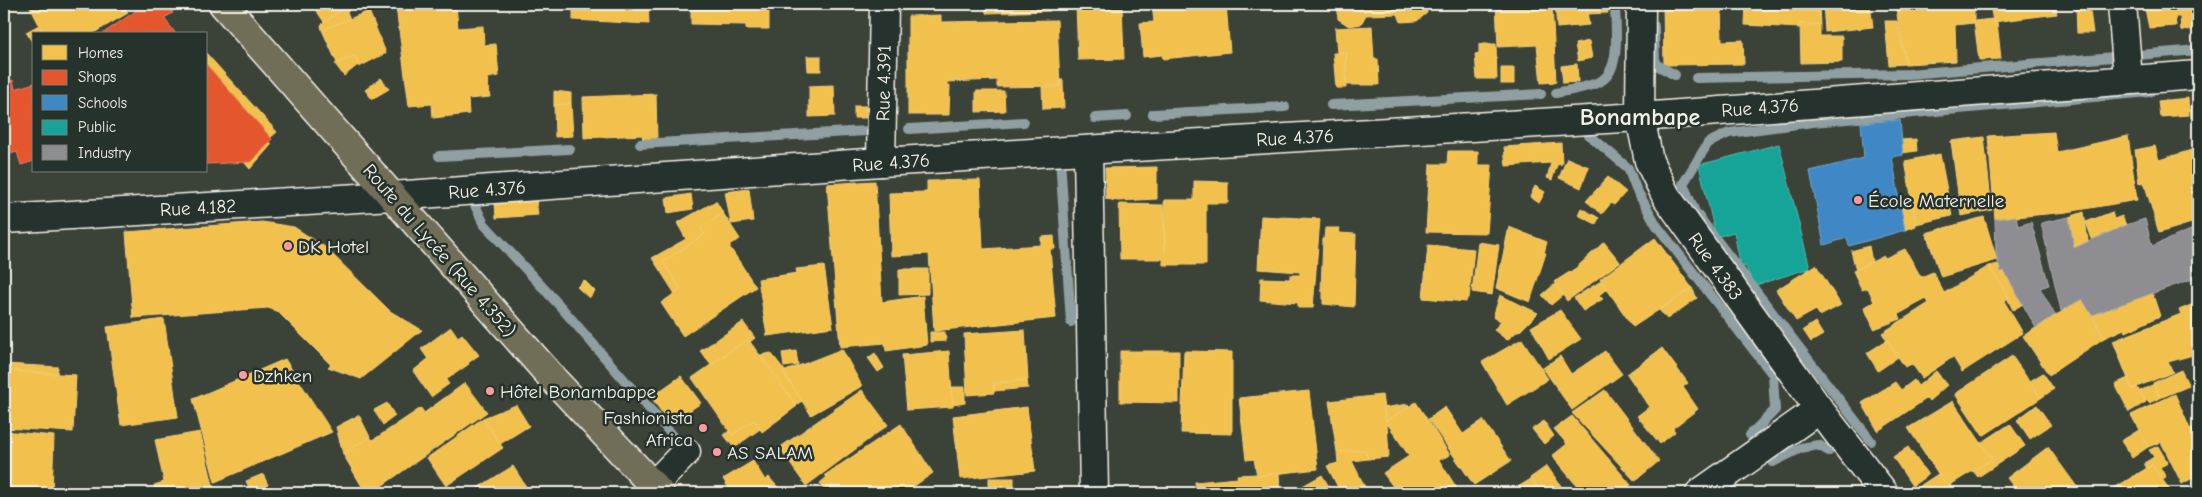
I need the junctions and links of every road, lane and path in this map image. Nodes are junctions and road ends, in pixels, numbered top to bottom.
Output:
1 (223, 4) edge
2 (884, 4) edge
3 (1641, 4) edge
4 (2122, 4) edge
5 (2198, 75) edge
6 (2128, 79) junction
7 (1640, 117) junction
8 (1088, 150) junction
9 (881, 162) junction
10 (392, 196) junction
11 (4, 219) edge
12 (1819, 409) junction
13 (686, 452) dead end
14 (657, 490) edge
15 (1094, 493) edge
16 (1700, 493) edge
17 (1884, 493) edge

1 - 10 main road, Route du Lycée (Rue 4.352)
2 - 9 street, Rue 4.391
3 - 7 street, Rue 4.383
4 - 6 street
5 - 6 street, Rue 4.376
6 - 7 street, Rue 4.376
7 - 8 street, Rue 4.376
7 - 12 street, Rue 4.383
8 - 9 street, Rue 4.376
8 - 15 street
9 - 10 street, Rue 4.376
10 - 11 street, Rue 4.182
10 - 14 main road, Route du Lycée (Rue 4.352)
12 - 16 street
12 - 17 street, Rue 4.383
13 - 14 street

